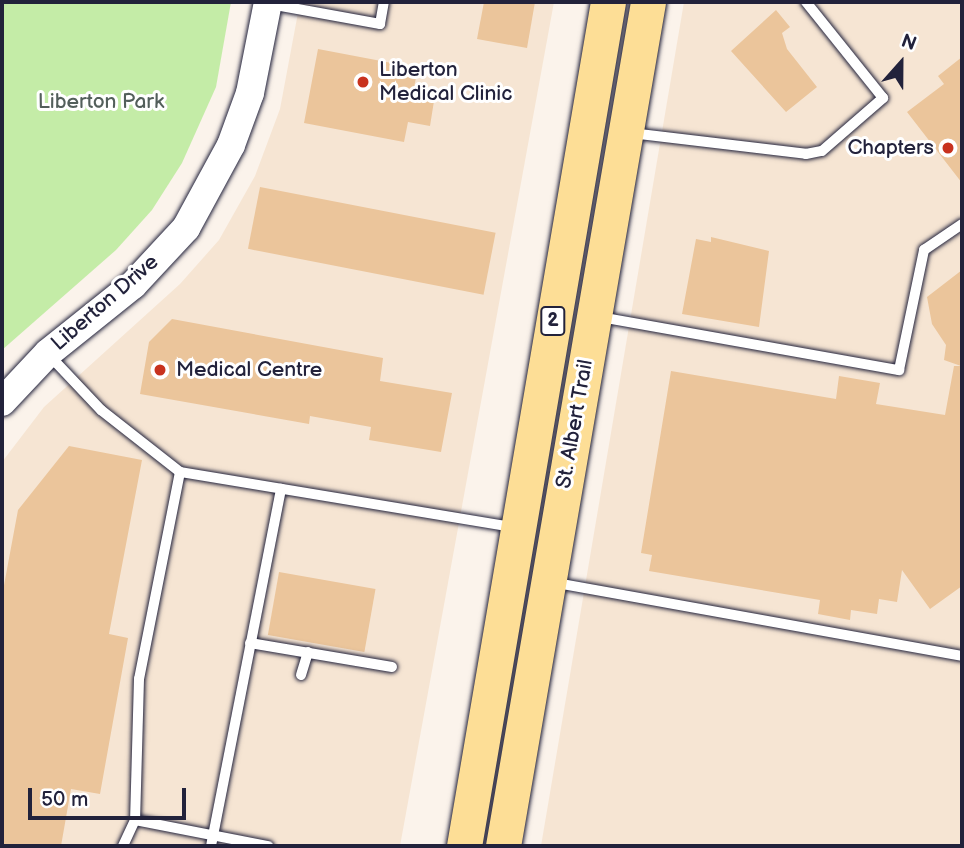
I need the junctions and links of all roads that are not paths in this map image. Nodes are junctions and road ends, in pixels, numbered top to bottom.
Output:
1 (384, 2) edge
2 (608, 2) edge
3 (648, 2) edge
4 (806, 2) edge
5 (268, 3) edge
6 (610, 109) junction
7 (962, 224) edge
8 (593, 316) junction
9 (48, 353) junction
10 (2, 402) edge
11 (180, 472) junction
12 (281, 489) junction
13 (518, 528) junction
14 (549, 582) junction
15 (250, 643) junction
16 (308, 652) junction
17 (962, 656) edge
18 (392, 667) dead end
19 (301, 675) dead end
20 (135, 820) junction
21 (215, 835) junction
22 (123, 846) edge
23 (211, 846) edge
24 (268, 846) edge
25 (464, 846) edge
26 (503, 846) edge

1 - 5 lane
2 - 6 main road, St. Albert Trail / 2
3 - 6 main road, St. Albert Trail / 2
4 - 6 lane
5 - 9 street, Liberton Drive
6 - 8 main road, St. Albert Trail / 2
6 - 13 main road, St. Albert Trail / 2
7 - 8 lane
8 - 14 main road, St. Albert Trail / 2
9 - 10 street, Liberton Drive
9 - 11 lane
11 - 12 lane
11 - 20 lane
12 - 13 lane
12 - 15 lane
13 - 25 main road, St. Albert Trail / 2
14 - 17 lane
14 - 26 main road, St. Albert Trail / 2
15 - 16 lane
15 - 21 lane
16 - 18 lane
16 - 19 lane
20 - 21 lane
20 - 22 lane
21 - 23 lane
21 - 24 lane

